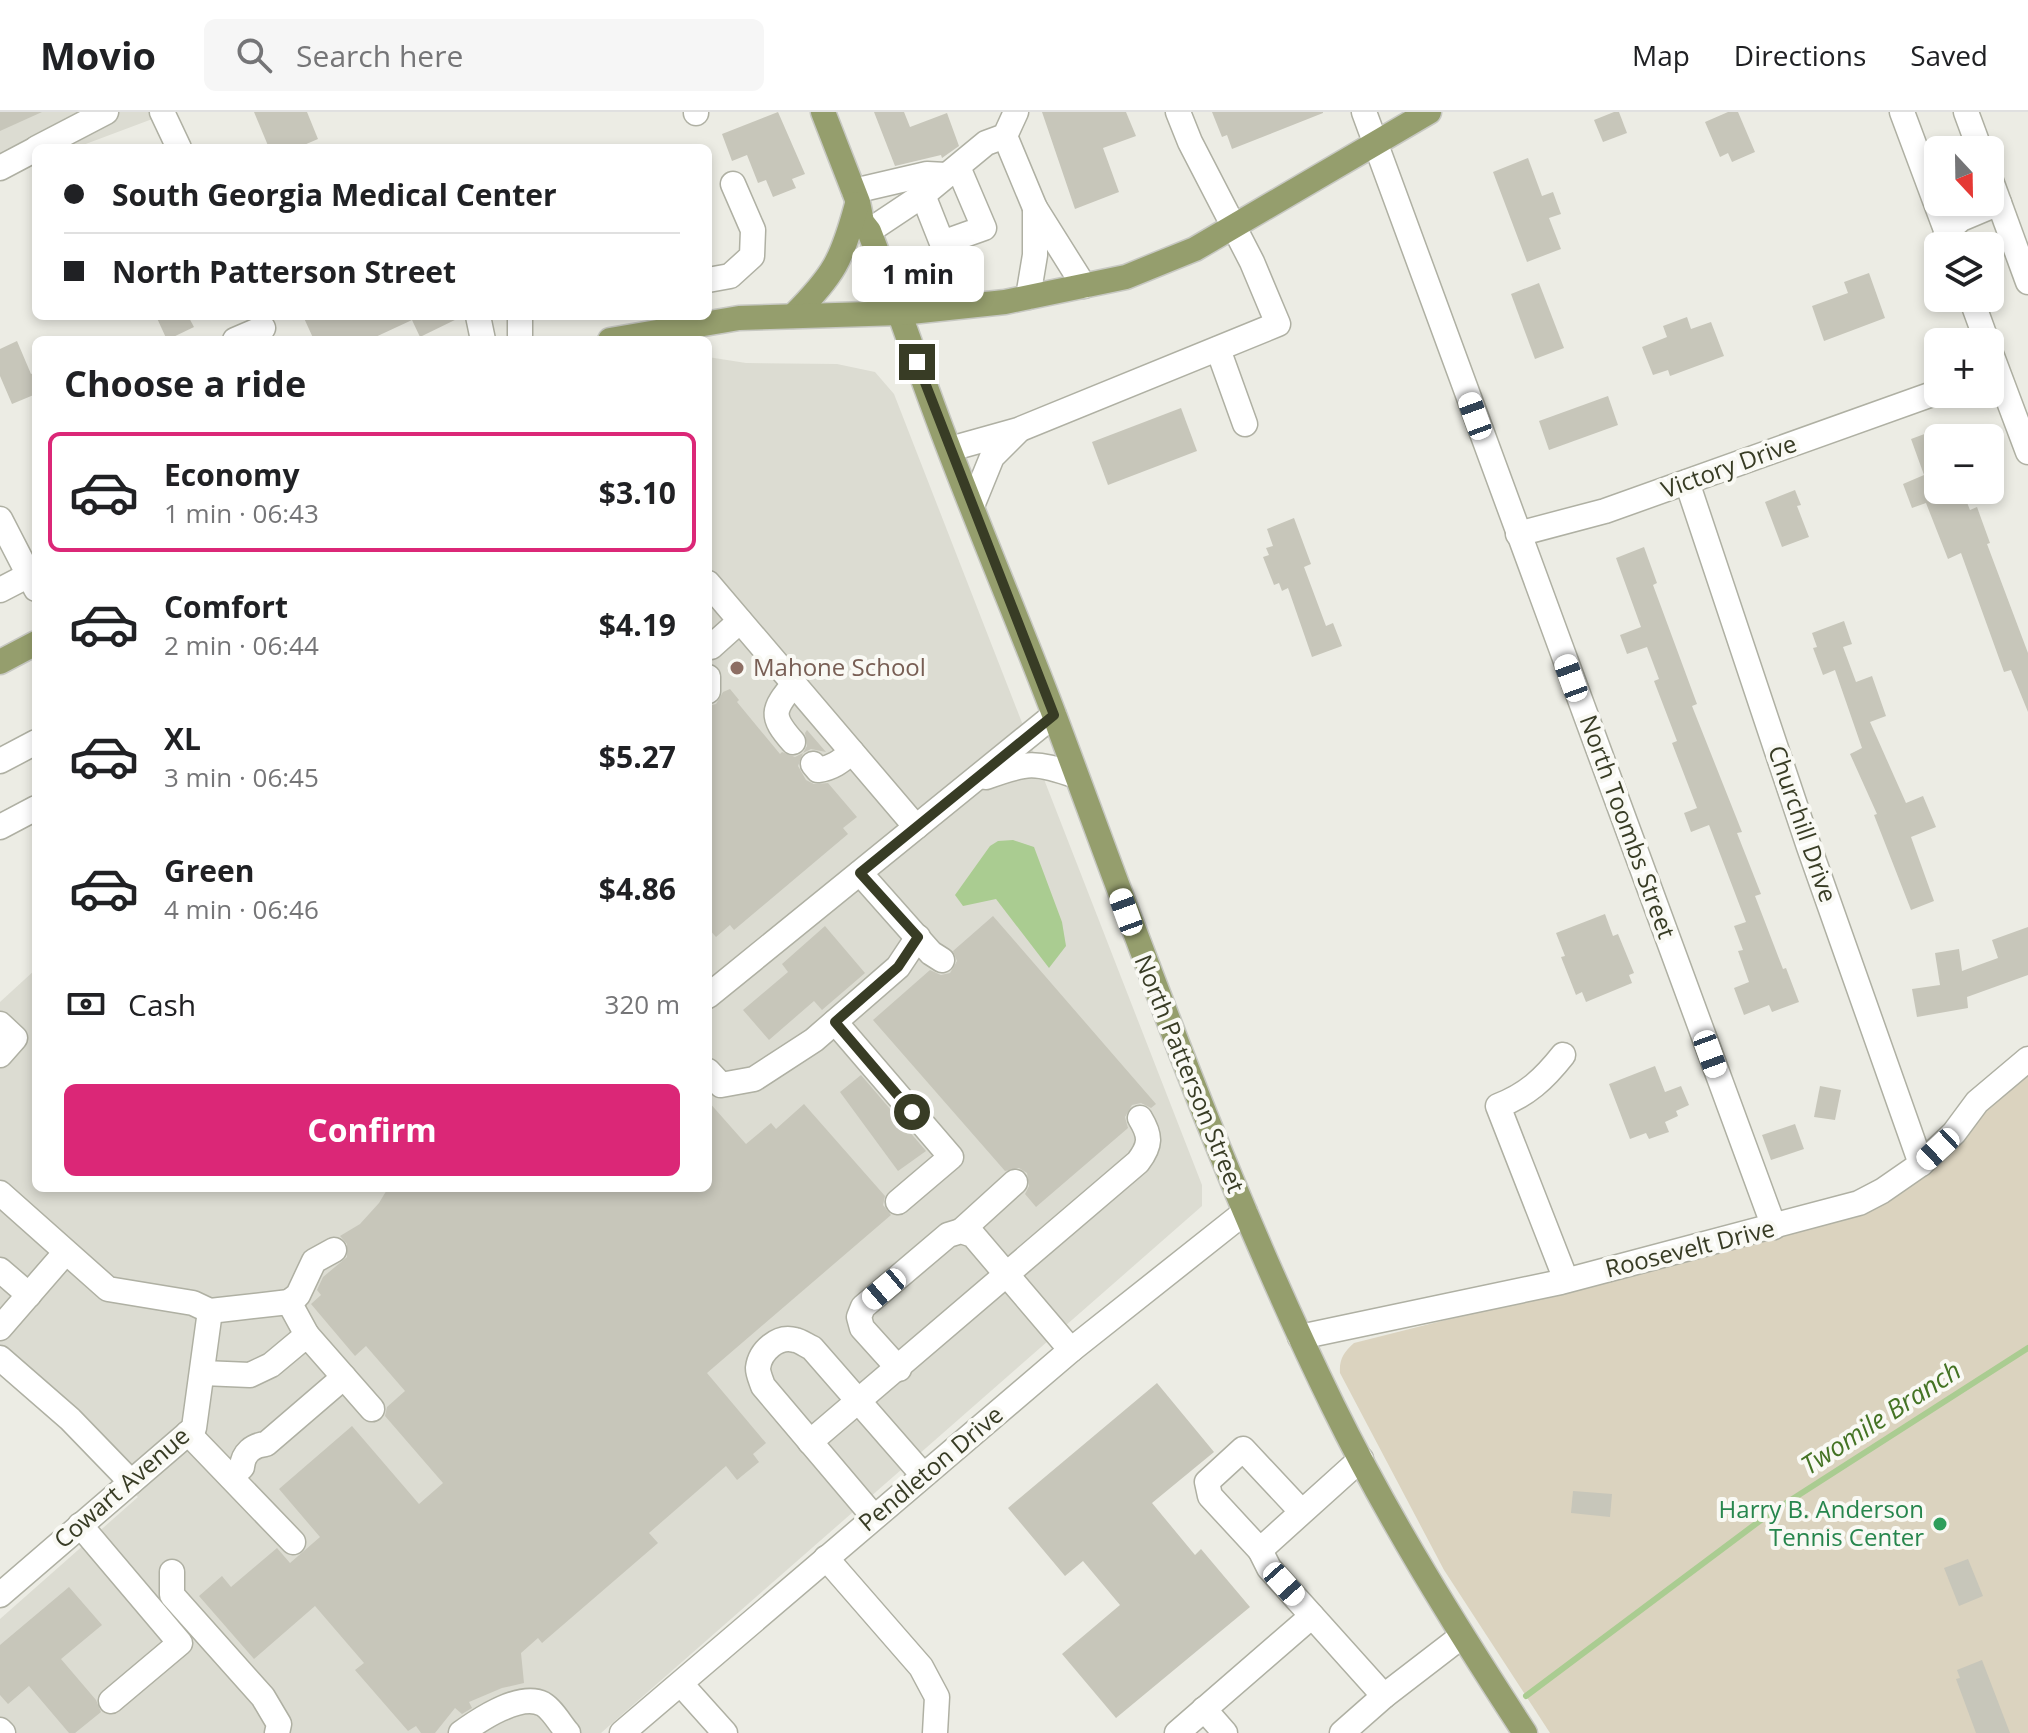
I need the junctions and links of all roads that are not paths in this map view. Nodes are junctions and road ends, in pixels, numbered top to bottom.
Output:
1 (106, 112) edge
2 (162, 112) edge
3 (823, 112) edge
4 (1016, 112) edge
5 (1178, 112) edge
6 (1364, 112) edge
7 (1429, 112) edge
8 (1902, 112) edge
9 (1966, 112) edge
10 (1005, 136) junction
11 (1975, 136) edge
12 (45, 144) edge
13 (177, 144) edge
14 (1376, 144) junction
15 (32, 151) edge
16 (1924, 167) edge
17 (0, 168) edge
18 (952, 171) junction
19 (733, 184) dead end
20 (923, 195) junction
21 (856, 196) junction
22 (1035, 208) junction
23 (2003, 216) edge
24 (1234, 226) junction
25 (869, 231) junction
26 (712, 279) edge
27 (2028, 282) edge
28 (1084, 286) junction
29 (1028, 297) junction
30 (901, 313) junction
31 (793, 316) junction
32 (263, 328) edge
33 (244, 336) edge
34 (633, 336) edge
35 (1218, 349) junction
36 (2004, 394) edge
37 (1924, 397) edge
38 (1245, 424) dead end
39 (1018, 430) junction
40 (950, 449) junction
41 (2028, 452) edge
42 (1687, 482) junction
43 (972, 506) junction
44 (0, 519) edge
45 (1518, 534) junction
46 (32, 582) edge
47 (712, 588) edge
48 (0, 590) edge
49 (740, 621) junction
50 (32, 645) edge
51 (712, 648) edge
52 (0, 662) edge
53 (794, 684) junction
54 (1054, 715) junction
55 (793, 742) dead end
56 (32, 744) edge
57 (852, 752) junction
58 (0, 761) edge
59 (813, 764) dead end
60 (1076, 776) junction
61 (969, 784) junction
62 (32, 810) edge
63 (0, 827) edge
64 (916, 827) junction
65 (860, 873) junction
66 (712, 990) edge
67 (835, 1022) junction
68 (1563, 1055) dead end
69 (2028, 1059) edge
70 (712, 1075) edge
71 (1140, 1118) dead end
72 (1921, 1164) junction
73 (1015, 1182) dead end
74 (0, 1193) edge
75 (898, 1202) dead end
76 (1245, 1212) junction
77 (1774, 1227) junction
78 (961, 1231) junction
79 (334, 1250) dead end
80 (65, 1253) junction
81 (0, 1270) edge
82 (1006, 1274) junction
83 (1566, 1280) junction
84 (29, 1295) junction
85 (289, 1302) junction
86 (210, 1311) junction
87 (0, 1328) edge
88 (307, 1335) junction
89 (1300, 1337) junction
90 (1071, 1350) junction
91 (0, 1358) edge
92 (899, 1369) junction
93 (203, 1373) junction
94 (344, 1377) junction
95 (858, 1400) junction
96 (372, 1409) dead end
97 (188, 1433) junction
98 (810, 1442) junction
99 (1361, 1459) junction
100 (236, 1472) junction
101 (923, 1475) junction
102 (131, 1482) junction
103 (1302, 1512) junction
104 (874, 1517) junction
105 (80, 1525) junction
106 (293, 1542) dead end
107 (1260, 1550) junction
108 (826, 1558) junction
109 (172, 1572) dead end
110 (0, 1595) edge
111 (1312, 1616) junction
112 (1462, 1636) junction
113 (681, 1684) junction
114 (1384, 1696) junction
115 (111, 1701) dead end
116 (1204, 1709) junction
117 (277, 1733) edge
118 (461, 1733) edge
119 (568, 1733) edge
120 (622, 1733) edge
121 (725, 1733) edge
122 (935, 1733) edge
123 (1177, 1733) edge
124 (1225, 1733) edge
125 (1342, 1733) edge
126 (1525, 1733) edge

1 - 12 street
2 - 13 street
3 - 21 main road, North Patterson Street
4 - 10 street
5 - 24 street
6 - 14 street, North Toombs Street
7 - 14 main road
8 - 16 street
9 - 11 street
10 - 18 street
10 - 22 street
14 - 24 main road
14 - 45 street, North Toombs Street
15 - 17 street
18 - 20 street
18 - 20 street
18 - 21 street
19 - 26 street
20 - 25 street
21 - 25 main road, North Patterson Street
21 - 31 main road
22 - 28 street
22 - 29 street
23 - 27 street
24 - 28 main road
24 - 35 street
25 - 30 main road, North Patterson Street
28 - 29 main road
29 - 30 main road
30 - 31 main road
30 - 40 main road, North Patterson Street
31 - 34 main road
32 - 33 street
35 - 38 street
35 - 39 street
36 - 41 street
37 - 42 street, Victory Drive
39 - 40 street
39 - 43 street
40 - 43 main road, North Patterson Street
42 - 45 street, Victory Drive
42 - 72 street, Churchill Drive
43 - 54 main road, North Patterson Street
44 - 46 street
45 - 77 street, North Toombs Street
46 - 48 street
47 - 49 street
49 - 51 street
49 - 53 street
50 - 52 main road
53 - 55 street
53 - 57 street
54 - 60 main road, North Patterson Street
54 - 61 street
56 - 58 street
57 - 59 street
57 - 64 street
60 - 61 street
60 - 76 main road, North Patterson Street
61 - 64 street
62 - 63 street
64 - 65 street
65 - 66 street
65 - 67 street
67 - 70 street
67 - 75 street
68 - 83 street
69 - 72 street, Roosevelt Drive
71 - 82 street
72 - 77 street, Roosevelt Drive
73 - 78 street
74 - 80 street
76 - 89 main road, North Patterson Street
76 - 90 street, Pendleton Drive
77 - 83 street, Roosevelt Drive
78 - 82 street
78 - 92 street
79 - 85 street
80 - 84 street
80 - 86 street
81 - 84 street
82 - 90 street
82 - 92 street
83 - 89 street, Roosevelt Drive
84 - 87 street
85 - 86 street
85 - 88 street
86 - 93 street, Cowart Avenue
88 - 93 street
88 - 94 street
89 - 99 main road, North Patterson Street
90 - 101 street, Pendleton Drive
91 - 102 street
92 - 95 street
93 - 97 street, Cowart Avenue
94 - 96 street
94 - 100 street
95 - 98 street
95 - 98 street
95 - 101 street
97 - 100 street
97 - 102 street, Cowart Avenue
98 - 104 street
99 - 103 street
99 - 112 main road, North Patterson Street
100 - 106 street
101 - 104 street, Pendleton Drive
102 - 105 street, Cowart Avenue
103 - 107 street
103 - 107 street
104 - 108 street, Pendleton Drive
105 - 110 street, Cowart Avenue
105 - 115 street
107 - 111 street
108 - 113 street, Pendleton Drive
108 - 122 street
109 - 117 street
111 - 114 street
111 - 116 street
112 - 114 street
112 - 126 main road, North Patterson Street
113 - 120 street, Pendleton Drive
113 - 121 street
114 - 125 street
116 - 123 street
116 - 124 street
118 - 119 street

